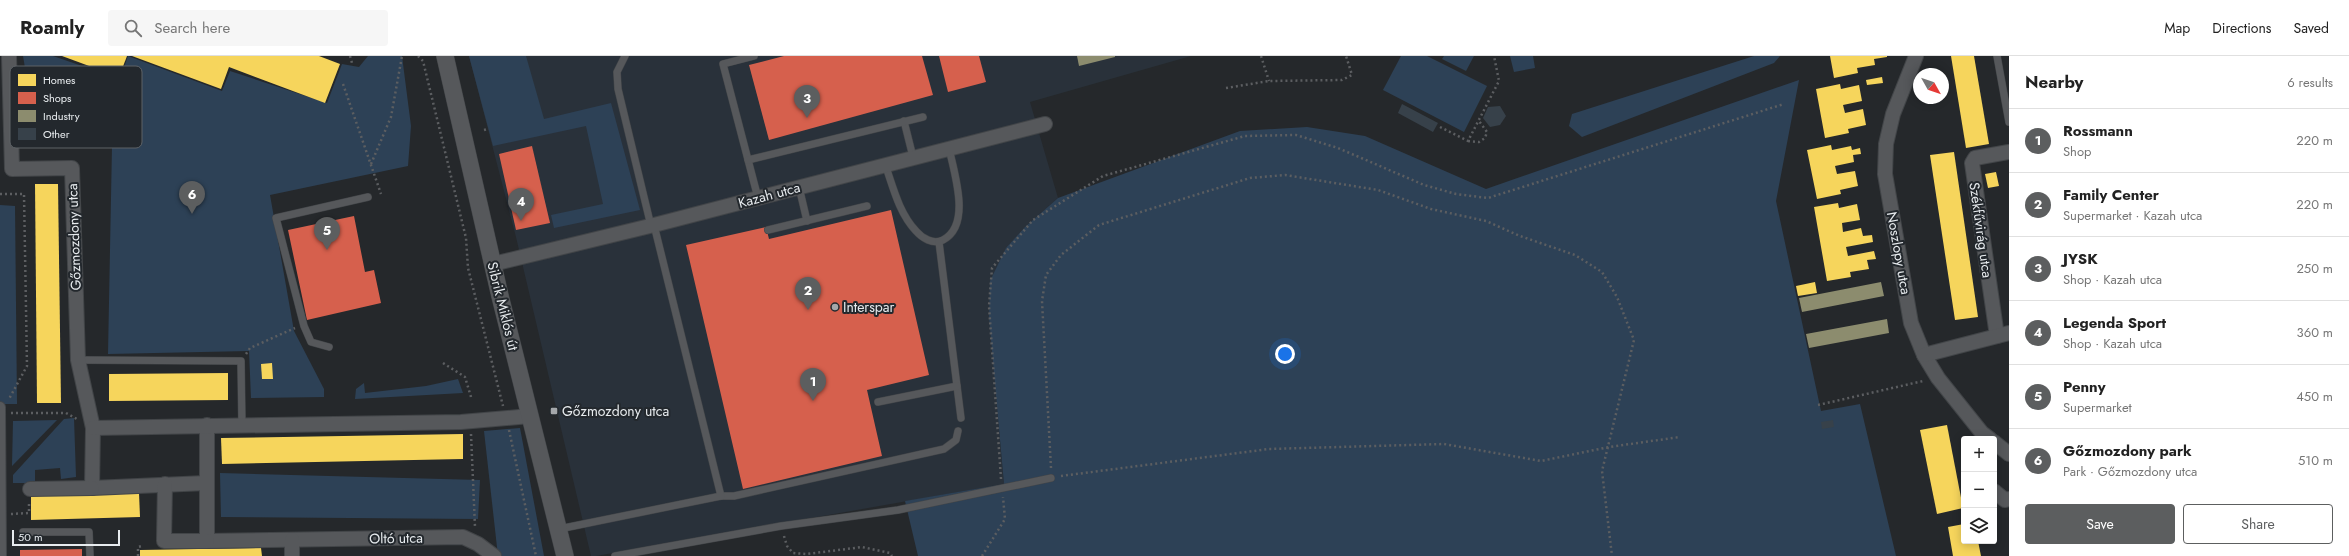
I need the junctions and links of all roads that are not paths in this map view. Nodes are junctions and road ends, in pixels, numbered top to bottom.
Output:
1 (9, 56) edge
2 (445, 56) edge
3 (625, 56) edge
4 (754, 56) edge
5 (1916, 56) edge
6 (1997, 56) edge
7 (10, 94) edge
8 (923, 116) dead end
9 (904, 121) junction
10 (2009, 122) edge
11 (1045, 124) dead end
12 (11, 148) edge
13 (949, 148) junction
14 (2009, 152) edge
15 (913, 157) junction
16 (748, 160) junction
17 (885, 164) junction
18 (799, 187) junction
19 (368, 197) dead end
20 (758, 198) junction
21 (867, 206) dead end
22 (807, 221) junction
23 (653, 225) junction
24 (768, 230) dead end
25 (939, 242) junction
26 (493, 264) junction
27 (2003, 335) edge
28 (329, 348) dead end
29 (1924, 354) junction
30 (78, 360) junction
31 (956, 386) junction
32 (878, 402) dead end
33 (1, 410) edge
34 (530, 416) junction
35 (961, 418) dead end
36 (207, 425) junction
37 (242, 427) junction
38 (92, 428) junction
39 (958, 431) dead end
40 (1984, 436) edge
41 (1997, 444) edge
42 (2009, 454) edge
43 (1051, 478) road end
44 (206, 483) junction
45 (165, 484) junction
46 (30, 488) dead end
47 (92, 488) junction
48 (1997, 493) edge
49 (721, 496) junction
50 (2009, 499) edge
51 (0, 514) edge
52 (559, 529) junction
53 (23, 532) dead end
54 (292, 540) junction
55 (206, 541) junction
56 (0, 556) edge
57 (90, 556) edge
58 (292, 556) edge
59 (494, 556) edge
60 (565, 556) edge
61 (615, 556) edge

1 - 7 street, Gőzmozdony utca
2 - 26 street, Sibrik Miklós út
3 - 23 lane
4 - 16 lane
5 - 29 street, Noszlopy utca
6 - 10 lane
8 - 9 lane
9 - 15 lane
9 - 16 lane
11 - 13 street, Kazah utca
12 - 30 street, Gőzmozdony utca
13 - 15 street, Kazah utca
13 - 25 lane
14 - 27 street, Székfűvirág utca
15 - 17 street, Kazah utca
16 - 20 lane
17 - 18 street, Kazah utca
17 - 25 lane
18 - 20 street, Kazah utca
18 - 22 lane
19 - 28 lane
20 - 23 street, Kazah utca
21 - 22 lane
22 - 24 lane
23 - 26 street, Kazah utca
23 - 49 lane
25 - 31 lane
26 - 34 street, Sibrik Miklós út
27 - 29 street
29 - 40 street, Noszlopy utca
30 - 37 lane
30 - 38 street, Gőzmozdony utca
31 - 32 lane
31 - 35 lane
33 - 51 street
34 - 37 street
34 - 52 street, Sibrik Miklós út
36 - 37 street
36 - 38 street
36 - 44 street
38 - 47 street
39 - 49 lane
41 - 42 street
43 - 61 lane
44 - 45 street
44 - 55 street
45 - 47 street
45 - 55 street, Oltó utca
46 - 47 street
48 - 50 street
49 - 52 lane
51 - 56 street
52 - 60 street, Sibrik Miklós út
53 - 57 lane
54 - 55 street, Oltó utca
54 - 58 street
54 - 59 street, Oltó utca

